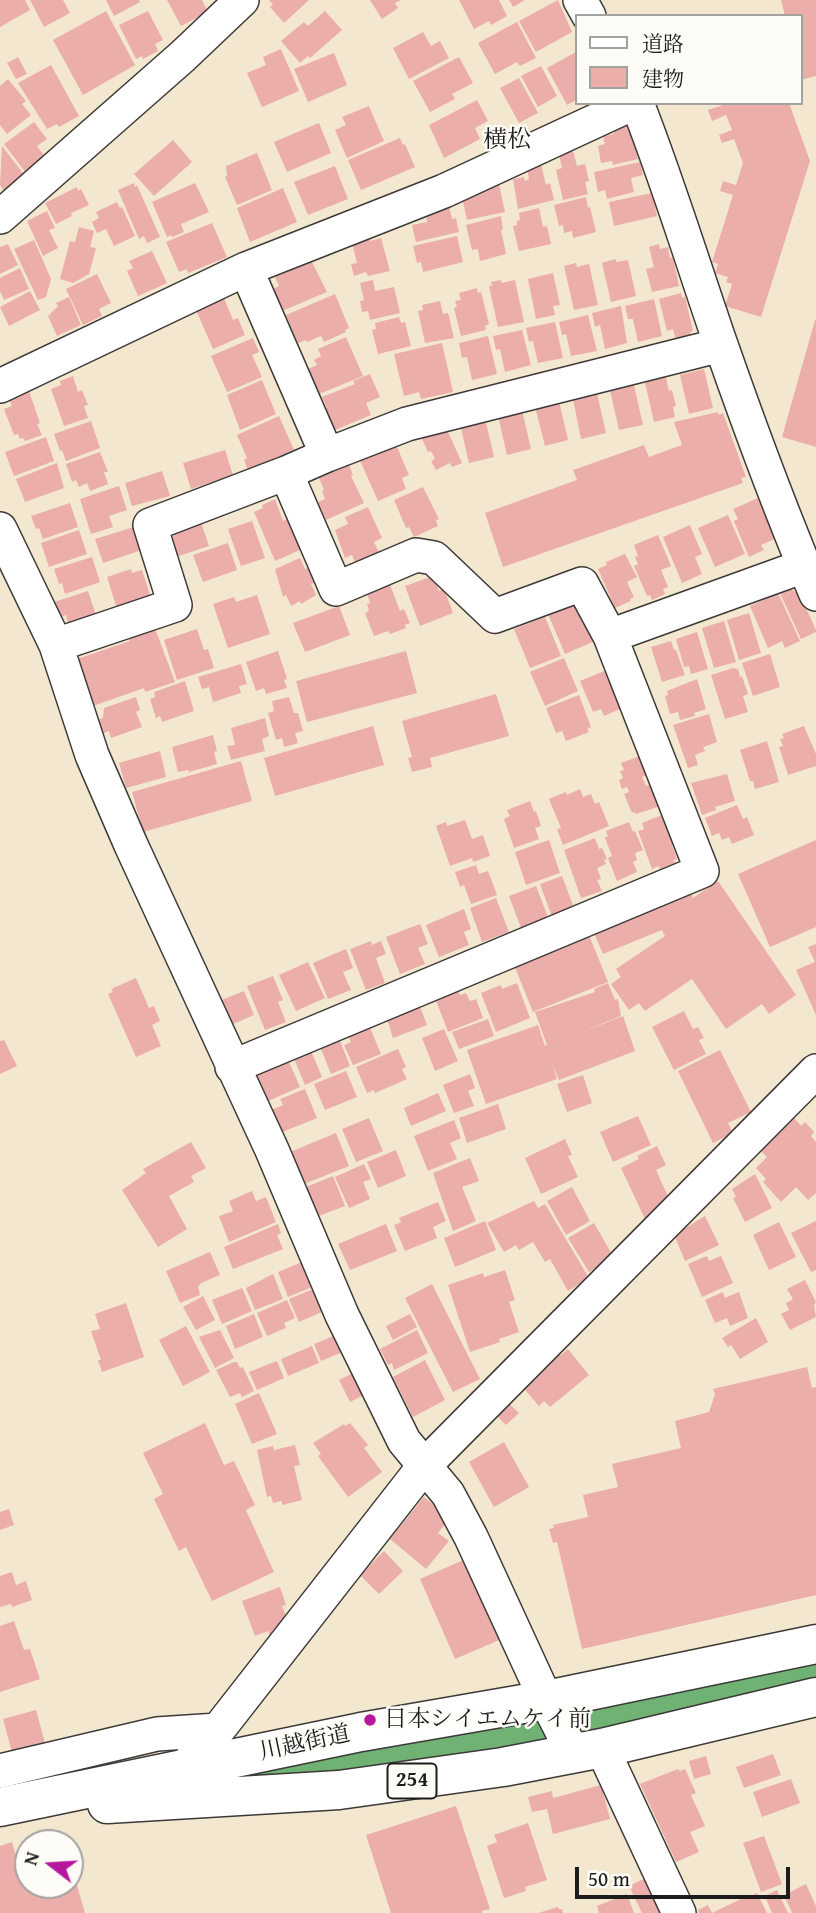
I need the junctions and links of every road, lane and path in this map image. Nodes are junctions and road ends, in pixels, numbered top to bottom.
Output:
1 (242, 0) edge
2 (631, 105) edge
3 (636, 105) edge
4 (0, 217) edge
5 (246, 269) junction
6 (721, 345) junction
7 (0, 386) edge
8 (327, 455) junction
9 (286, 473) junction
10 (0, 529) edge
11 (810, 580) edge
12 (610, 636) junction
13 (56, 645) junction
14 (232, 1067) junction
15 (816, 1071) edge
16 (425, 1465) junction
17 (816, 1644) edge
18 (816, 1697) edge
19 (546, 1700) junction
20 (218, 1730) junction
21 (587, 1750) junction
22 (185, 1767) junction
23 (0, 1771) edge
24 (0, 1810) edge
25 (679, 1913) edge

1 - 4 street
2 - 5 street
3 - 6 street
5 - 7 street
5 - 8 street
6 - 8 street
6 - 11 street
8 - 9 street
9 - 12 street
9 - 13 street
10 - 13 street
11 - 12 street
12 - 14 street
13 - 14 street
14 - 16 street
15 - 16 street
16 - 19 street
16 - 20 street
17 - 19 highway, 川越街道 / 254
18 - 21 highway, 川越街道 / 254
19 - 21 street
19 - 22 highway, 川越街道 / 254
20 - 22 street
20 - 23 street
21 - 24 highway, 川越街道 / 254
21 - 25 street
22 - 24 highway, 川越街道 / 254

